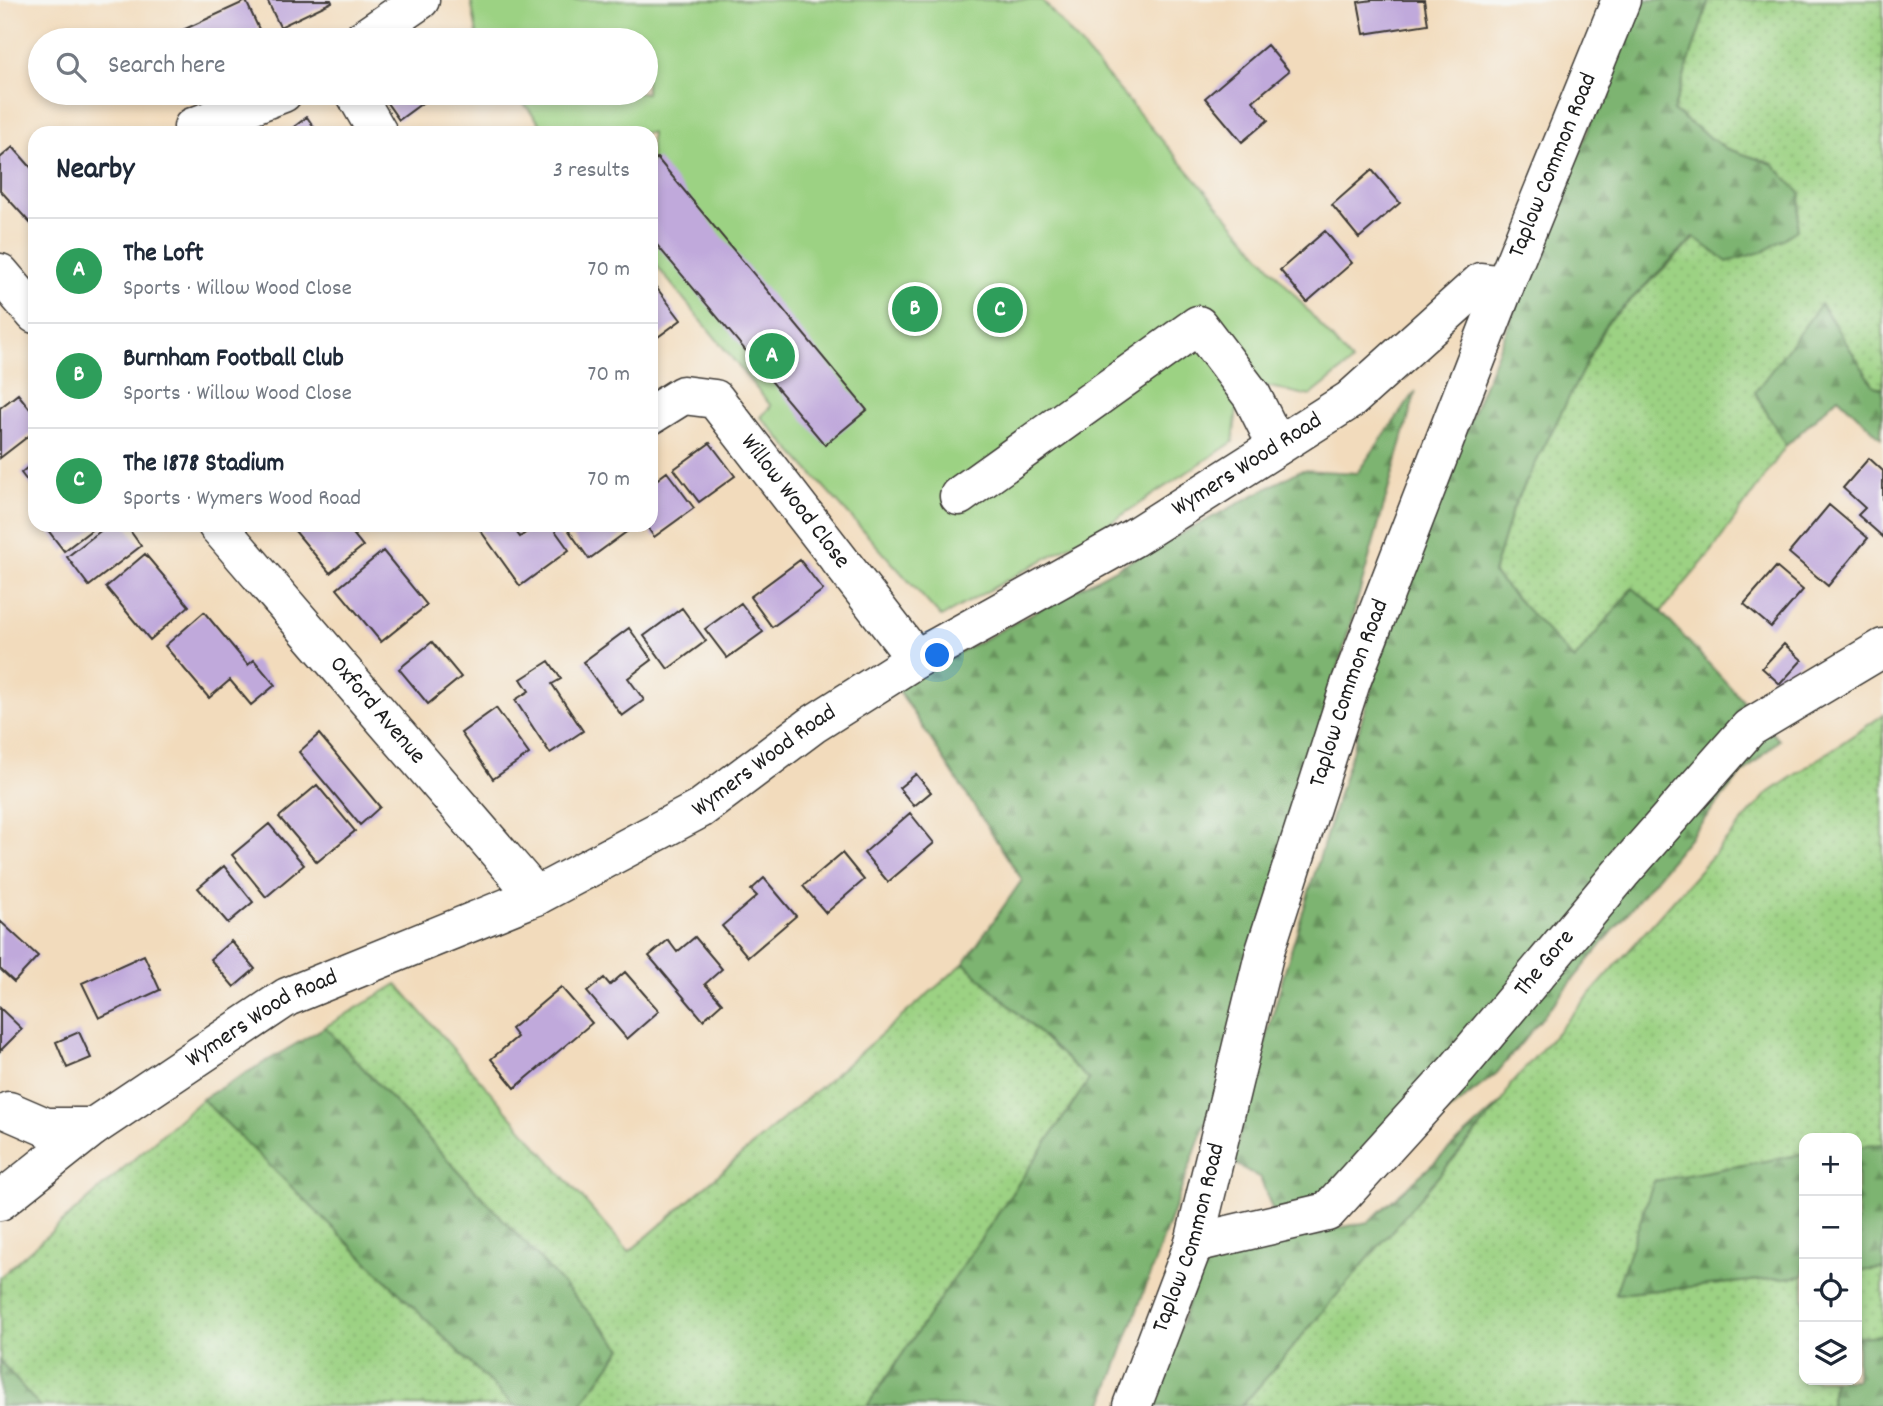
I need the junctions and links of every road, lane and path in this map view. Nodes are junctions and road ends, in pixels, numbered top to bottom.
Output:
1 (420, 0) edge
2 (1621, 0) edge
3 (379, 28) edge
4 (251, 105) edge
5 (362, 105) edge
6 (196, 126) edge
7 (373, 126) edge
8 (0, 273) edge
9 (1505, 285) junction
10 (28, 306) edge
11 (658, 411) edge
12 (1277, 446) junction
13 (959, 496) dead end
14 (223, 532) edge
15 (1883, 648) edge
16 (916, 659) junction
17 (536, 896) junction
18 (4, 1106) edge
19 (93, 1127) junction
20 (31, 1173) junction
21 (0, 1201) edge
22 (1194, 1243) junction
23 (1132, 1406) edge

1 - 3 street
2 - 9 street, Taplow Common Road
4 - 6 street
5 - 7 street
8 - 10 street
9 - 12 street, Wymers Wood Road
9 - 22 street, Taplow Common Road
11 - 16 street, Willow Wood Close
12 - 13 street
12 - 16 street, Wymers Wood Road
14 - 17 street, Oxford Avenue
15 - 22 street, The Gore
16 - 17 street, Wymers Wood Road
17 - 19 street, Wymers Wood Road
18 - 19 street
18 - 20 street
19 - 20 street, Wymers Wood Road
20 - 21 street, Wymers Wood Road
22 - 23 street, Taplow Common Road

